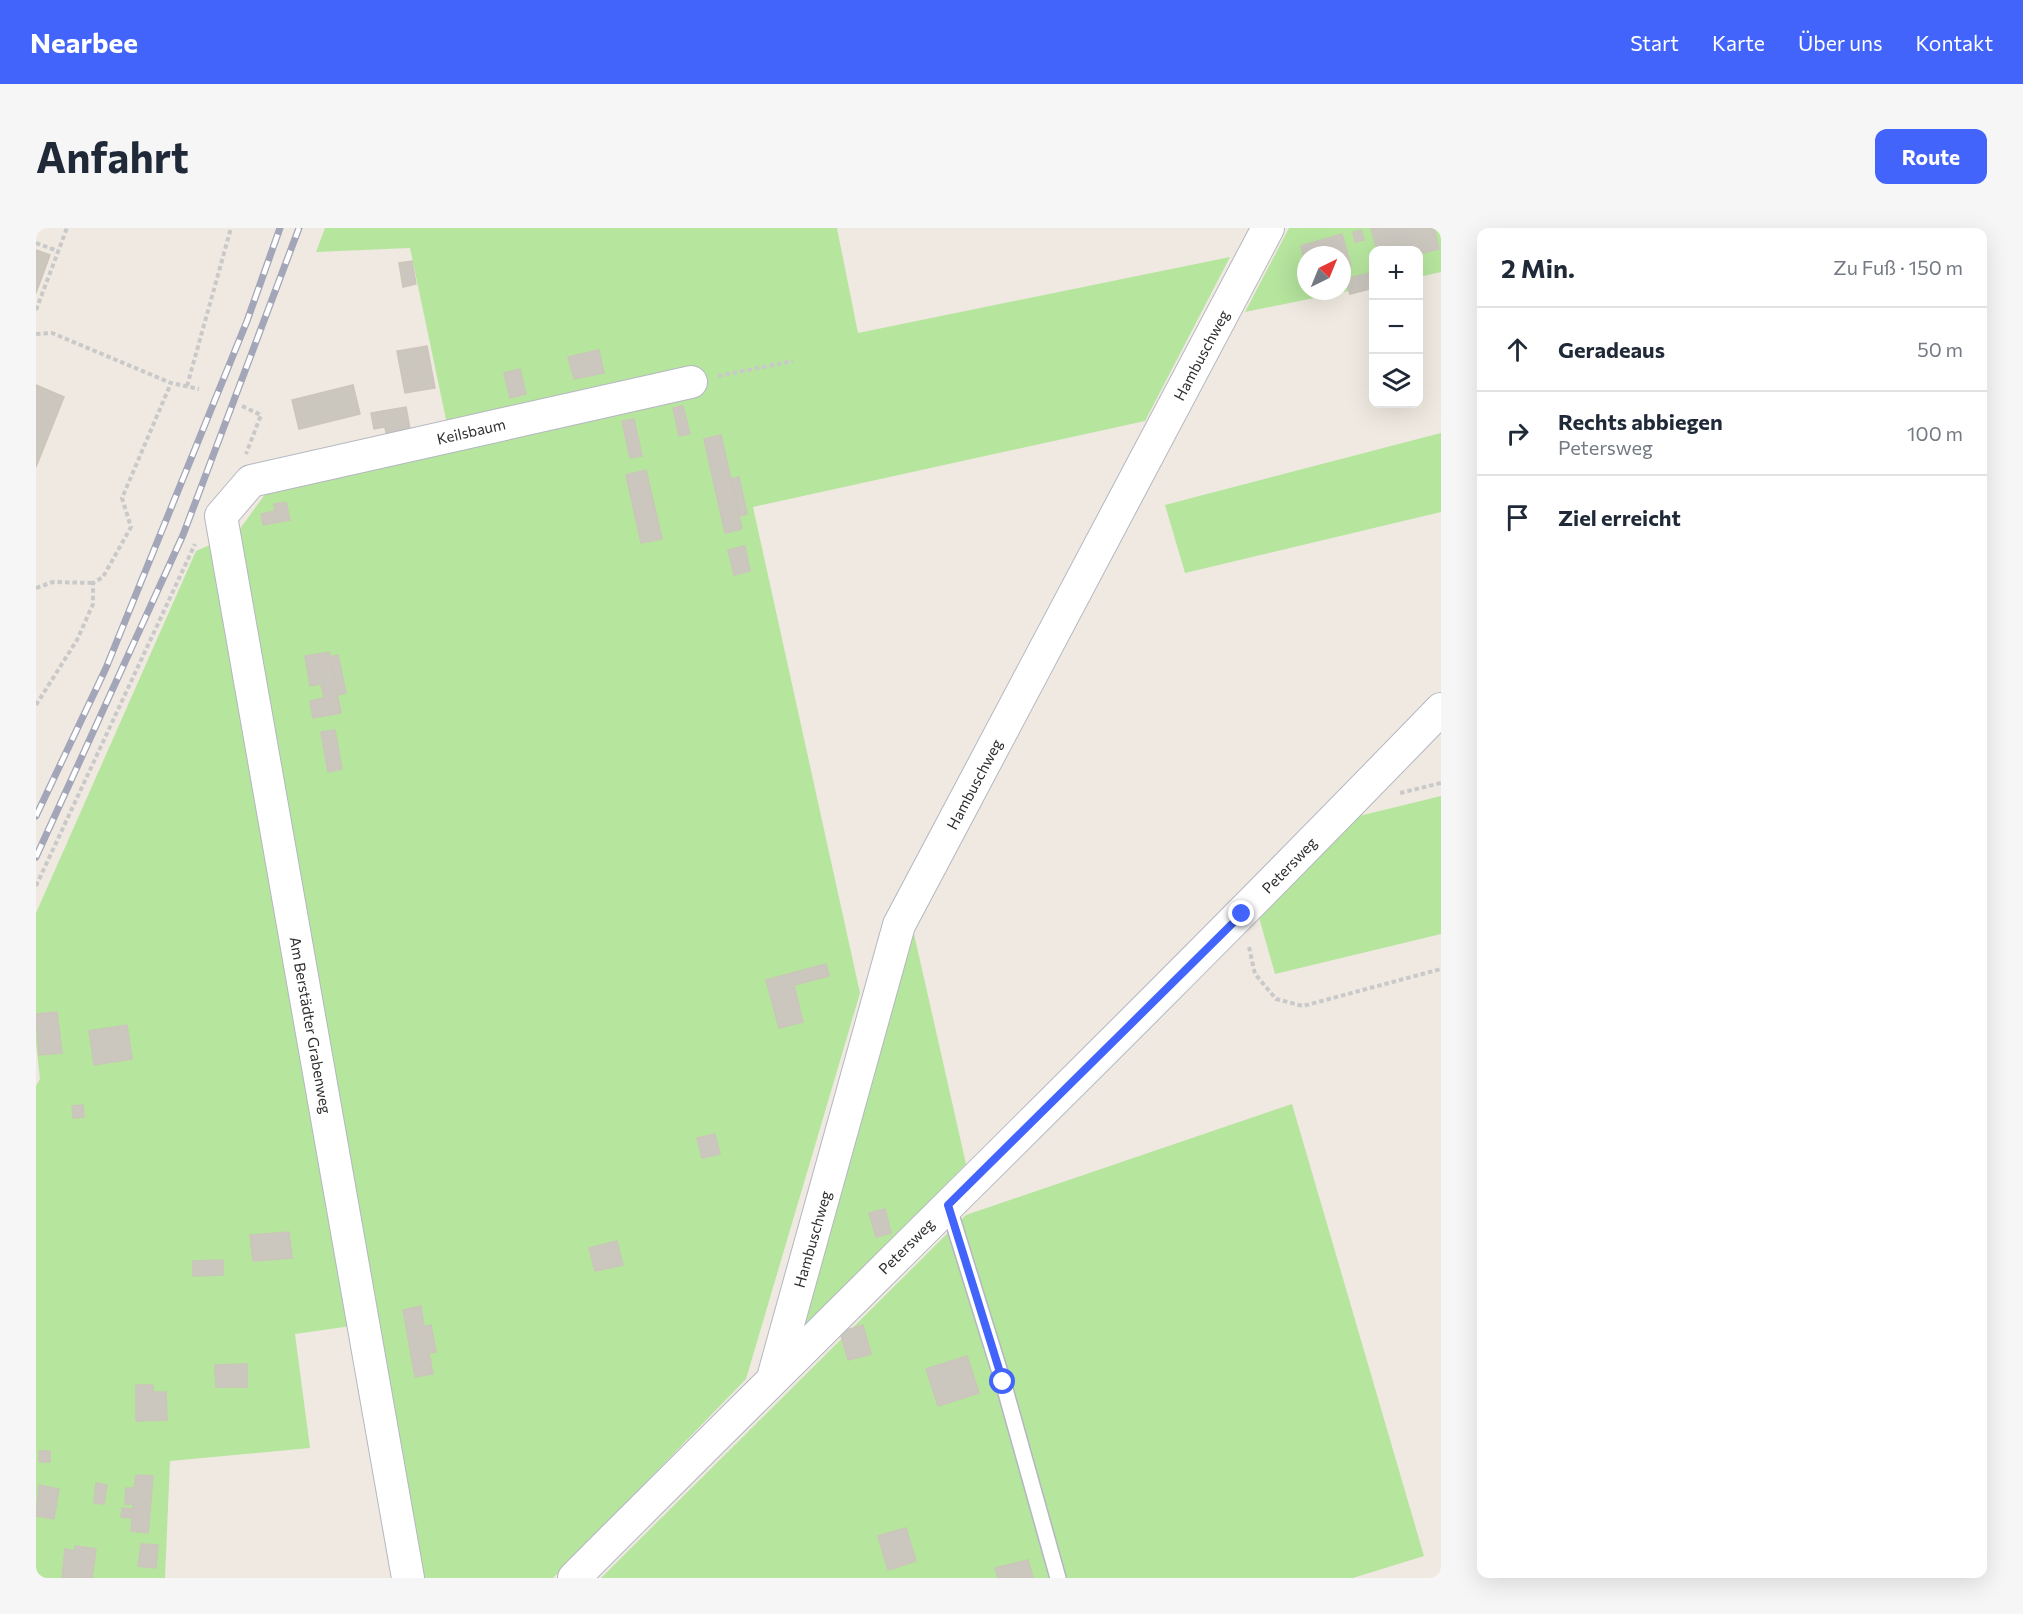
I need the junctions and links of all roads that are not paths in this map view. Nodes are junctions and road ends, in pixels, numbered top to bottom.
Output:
1 (1268, 228) edge
2 (691, 382) road end
3 (221, 516) joint
4 (1441, 709) edge
5 (948, 1205) junction
6 (773, 1377) junction
7 (408, 1578) edge
8 (574, 1578) edge
9 (1058, 1578) edge

1 - 6 street, Hambuschweg
2 - 3 street, Keilsbaum
3 - 7 street, Am Berstädter Grabenweg
4 - 5 street, Petersweg
5 - 6 street, Petersweg
5 - 9 lane
6 - 8 street, Petersweg

